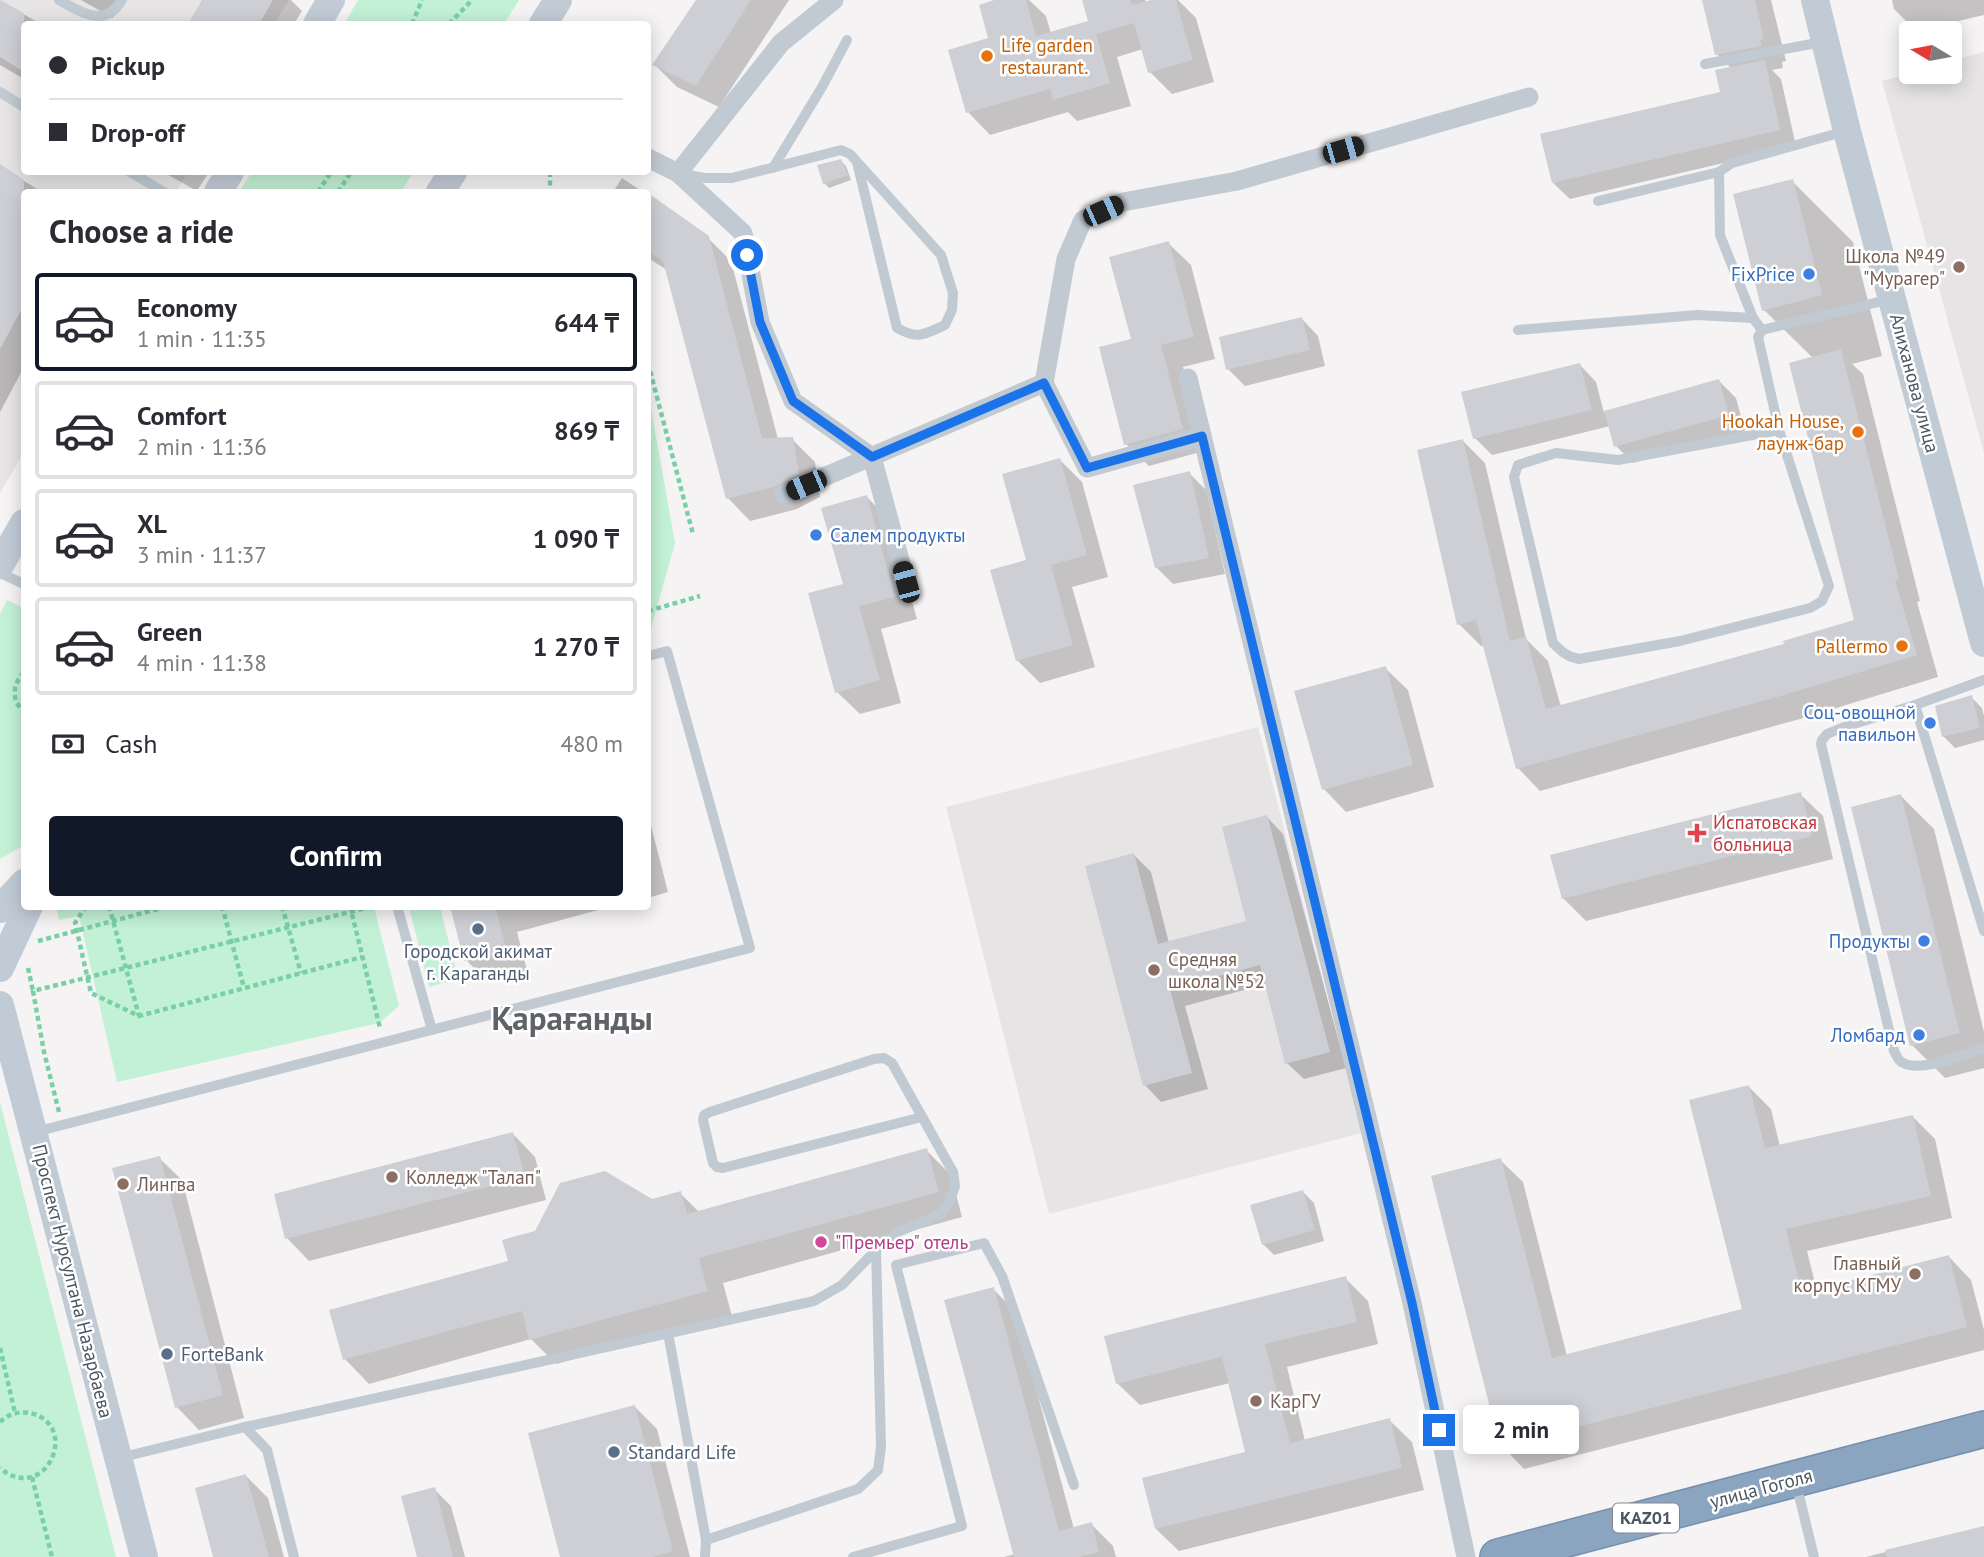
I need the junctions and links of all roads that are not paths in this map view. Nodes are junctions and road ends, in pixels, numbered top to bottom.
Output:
1 (59, 0) edge
2 (122, 0) edge
3 (331, 0) edge
4 (558, 0) edge
5 (834, 0) edge
6 (1815, 0) edge
7 (319, 21) edge
8 (544, 21) edge
9 (847, 40) dead end
10 (1826, 42) junction
11 (1705, 64) dead end
12 (0, 92) edge
13 (1529, 97) dead end
14 (21, 105) edge
15 (1847, 131) junction
16 (651, 160) edge
17 (857, 162) junction
18 (773, 168) junction
19 (1719, 172) junction
20 (677, 173) junction
21 (135, 175) edge
22 (159, 189) edge
23 (1598, 201) dead end
24 (1893, 299) junction
25 (1753, 318) junction
26 (1518, 330) dead end
27 (1762, 330) junction
28 (1188, 378) dead end
29 (1044, 383) junction
30 (1779, 430) junction
31 (1202, 436) junction
32 (872, 457) junction
33 (784, 494) dead end
34 (16, 532) edge
35 (0, 565) edge
36 (0, 573) edge
37 (906, 582) dead end
38 (21, 583) edge
39 (1984, 643) edge
40 (651, 655) edge
41 (1984, 680) edge
42 (1915, 705) junction
43 (21, 886) edge
44 (0, 909) edge
45 (27, 910) edge
46 (398, 910) edge
47 (1984, 931) edge
48 (0, 968) edge
49 (0, 1005) edge
50 (432, 1030) junction
51 (1984, 1048) edge
52 (922, 1117) junction
53 (35, 1133) junction
54 (876, 1250) junction
55 (668, 1333) junction
56 (245, 1427) junction
57 (1984, 1429) edge
58 (119, 1458) junction
59 (1795, 1480) junction
60 (1074, 1485) dead end
61 (706, 1540) junction
62 (144, 1557) edge
63 (294, 1557) edge
64 (705, 1557) edge
65 (853, 1557) edge
66 (1466, 1557) edge
67 (1498, 1557) edge
68 (1814, 1557) edge

1 - 2 lane
3 - 7 main road
4 - 8 main road
5 - 20 street
6 - 10 main road, Алиханова улица
9 - 18 lane
10 - 11 lane
10 - 15 main road, Алиханова улица
12 - 14 lane
13 - 29 street
15 - 19 lane
15 - 24 main road, Алиханова улица
16 - 20 street
17 - 17 lane
17 - 18 lane
18 - 20 lane
19 - 23 lane
19 - 25 lane
20 - 32 street
21 - 22 lane
24 - 27 lane
24 - 39 main road, Алиханова улица
25 - 26 lane
25 - 27 lane
27 - 30 lane
28 - 31 street
29 - 31 street
29 - 32 street
30 - 30 lane
31 - 66 street
32 - 33 street
32 - 37 street
34 - 35 main road
36 - 38 lane
40 - 50 lane
41 - 42 lane
42 - 47 lane
42 - 51 lane
43 - 44 main road
45 - 48 main road
46 - 50 lane
49 - 53 main road, Проспект Нурсултана Назарбаева
50 - 53 lane
52 - 52 lane
52 - 54 lane
53 - 58 main road, Проспект Нурсултана Назарбаева
54 - 55 lane
54 - 61 lane
55 - 56 lane
55 - 61 lane
56 - 58 lane
56 - 63 lane
57 - 59 highway, улица Гоголя / KАZ01
58 - 62 main road, Проспект Нурсултана Назарбаева
59 - 67 highway, улица Гоголя / KАZ01
59 - 68 lane
60 - 65 lane
61 - 64 lane

